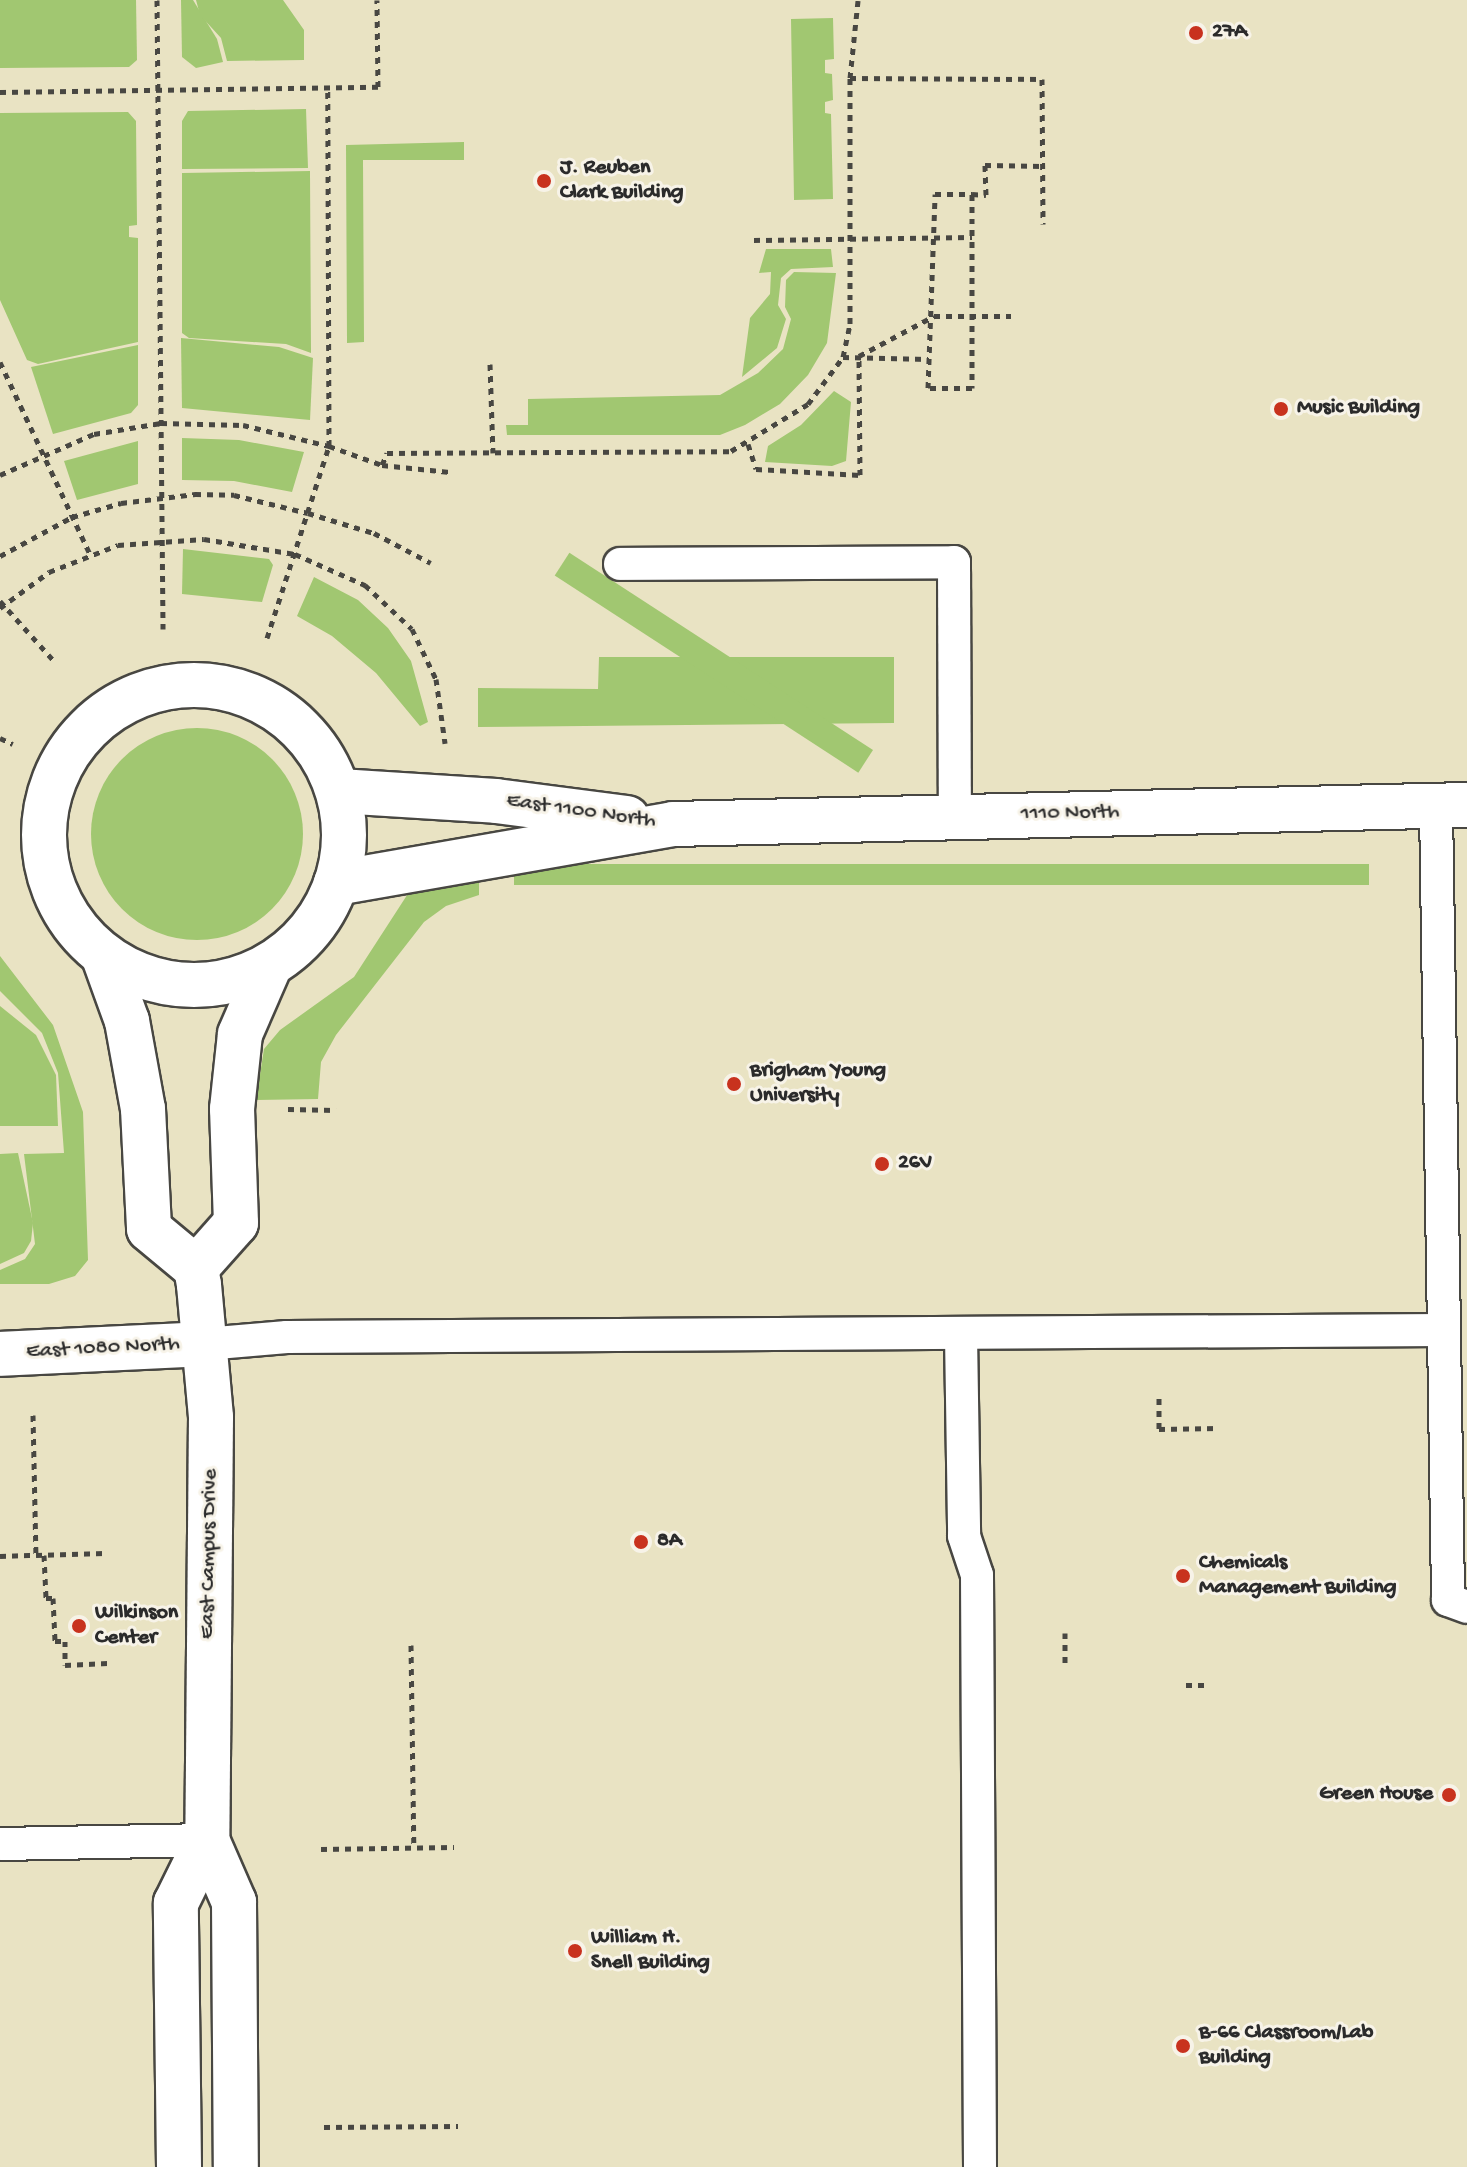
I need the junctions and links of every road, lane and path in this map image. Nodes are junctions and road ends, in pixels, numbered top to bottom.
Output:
1 (157, 0) edge
2 (377, 0) edge
3 (858, 0) edge
4 (850, 78) junction
5 (328, 88) junction
6 (157, 90) junction
7 (0, 92) edge
8 (1042, 166) junction
9 (972, 194) junction
10 (1043, 224) dead end
11 (972, 237) junction
12 (933, 238) junction
13 (853, 239) junction
14 (754, 240) dead end
15 (934, 316) junction
16 (970, 316) junction
17 (1011, 316) dead end
18 (859, 356) junction
19 (843, 357) junction
20 (928, 359) junction
21 (0, 362) edge
22 (490, 364) dead end
23 (161, 423) junction
24 (748, 444) junction
25 (329, 446) junction
26 (493, 453) junction
27 (42, 455) junction
28 (382, 465) junction
29 (450, 472) dead end
30 (0, 475) edge
31 (162, 496) junction
32 (308, 513) junction
33 (72, 517) junction
34 (161, 539) junction
35 (90, 554) junction
36 (295, 554) junction
37 (0, 556) edge
38 (431, 563) dead end
39 (620, 564) dead end
40 (1, 605) edge
41 (163, 629) dead end
42 (267, 638) dead end
43 (55, 662) dead end
44 (0, 738) edge
45 (445, 743) dead end
46 (13, 744) dead end
47 (339, 791) junction
48 (1452, 806) edge
49 (955, 816) junction
50 (673, 824) junction
51 (336, 883) junction
52 (105, 960) junction
53 (267, 972) junction
54 (282, 1109) dead end
55 (336, 1110) dead end
56 (196, 1268) junction
57 (1443, 1330) junction
58 (961, 1335) junction
59 (205, 1344) junction
60 (0, 1354) edge
61 (1159, 1398) dead end
62 (33, 1415) dead end
63 (1219, 1428) dead end
64 (1458, 1528) edge
65 (105, 1553) dead end
66 (36, 1555) junction
67 (44, 1555) junction
68 (0, 1556) edge
69 (1467, 1607) edge
70 (1065, 1633) dead end
71 (411, 1645) dead end
72 (108, 1663) dead end
73 (1065, 1664) dead end
74 (1186, 1685) dead end
75 (1204, 1685) dead end
76 (207, 1840) junction
77 (0, 1844) edge
78 (454, 1847) dead end
79 (414, 1848) junction
80 (321, 1849) dead end
81 (458, 2126) dead end
82 (324, 2127) dead end
83 (179, 2167) edge
84 (236, 2167) edge
85 (980, 2167) edge

1 - 6 path
2 - 5 path
3 - 4 path
4 - 8 path
4 - 13 path
5 - 6 path
5 - 25 path
6 - 7 path
6 - 23 path
8 - 9 path
8 - 10 path
9 - 11 path
9 - 12 path
11 - 12 path
11 - 16 path
12 - 13 path
12 - 15 path
13 - 14 path
13 - 19 path
15 - 16 path
15 - 18 path
15 - 20 path
16 - 17 path
16 - 20 path
18 - 19 path
18 - 20 path
18 - 24 path
19 - 24 path
21 - 27 path
22 - 26 path
23 - 25 path
23 - 27 path
23 - 31 path
24 - 26 path
25 - 28 path
25 - 32 path
26 - 28 path
27 - 30 path
27 - 33 path
28 - 29 path
31 - 32 path
31 - 33 path
31 - 34 path
32 - 36 path
32 - 38 path
33 - 35 path
33 - 37 path
34 - 35 path
34 - 36 path
34 - 41 path
35 - 40 path
36 - 42 path
36 - 45 path
39 - 49 lane
40 - 43 path
44 - 46 path
47 - 50 street, East 1100 North
47 - 51 street
47 - 52 street
48 - 49 street, 1110 North
48 - 57 lane
49 - 50 street, 1110 North
50 - 51 street, East 1100 North
51 - 53 street
52 - 53 street
52 - 56 street
53 - 56 street
54 - 55 path
56 - 59 street, East Campus Drive
57 - 58 lane
57 - 64 lane
58 - 59 lane
58 - 85 lane
59 - 60 street, East 1080 North
59 - 76 street, East Campus Drive
61 - 63 path
62 - 66 path
64 - 69 lane
65 - 67 path
66 - 67 path
66 - 68 path
67 - 72 path
70 - 73 path
71 - 79 path
74 - 75 path
76 - 77 lane
76 - 83 street, East Campus Drive
76 - 84 street, East Campus Drive
78 - 79 path
79 - 80 path
81 - 82 path

